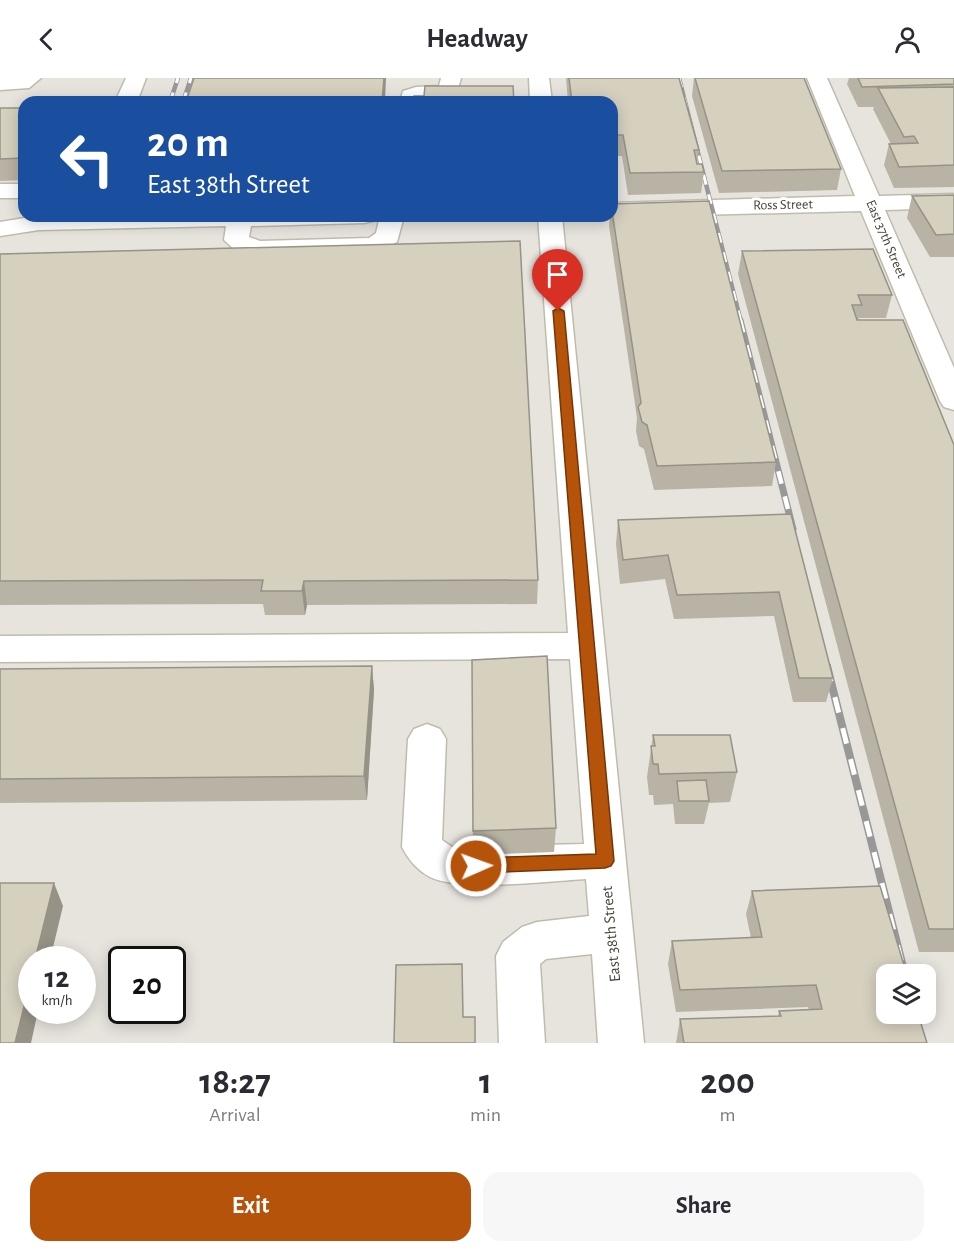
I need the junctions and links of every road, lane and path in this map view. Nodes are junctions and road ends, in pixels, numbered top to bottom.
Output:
1 (31, 78) edge
2 (136, 78) edge
3 (451, 78) edge
4 (539, 78) edge
5 (817, 78) edge
6 (0, 84) edge
7 (128, 96) edge
8 (411, 96) edge
9 (540, 96) edge
10 (0, 191) edge
11 (18, 191) edge
12 (954, 201) edge
13 (871, 203) junction
14 (618, 210) edge
15 (65, 222) edge
16 (239, 222) edge
17 (391, 222) edge
18 (551, 222) edge
19 (0, 229) edge
20 (925, 333) junction
21 (954, 333) edge
22 (954, 401) edge
23 (588, 646) junction
24 (0, 649) edge
25 (427, 739) dead end
26 (605, 861) junction
27 (611, 933) junction
28 (522, 1043) edge
29 (621, 1043) edge

1 - 6 street
2 - 7 street
3 - 8 street
4 - 9 street
5 - 13 street, East 37th Street
10 - 11 street
12 - 13 street, Ross Street
13 - 14 street, Ross Street
13 - 20 street, East 37th Street
15 - 19 street
16 - 17 street
18 - 23 street, East 38th Street
20 - 21 street
20 - 22 street, East 37th Street
23 - 24 street
23 - 26 street, East 38th Street
25 - 26 street
26 - 27 street, East 38th Street
27 - 28 street
27 - 29 street, East 38th Street

